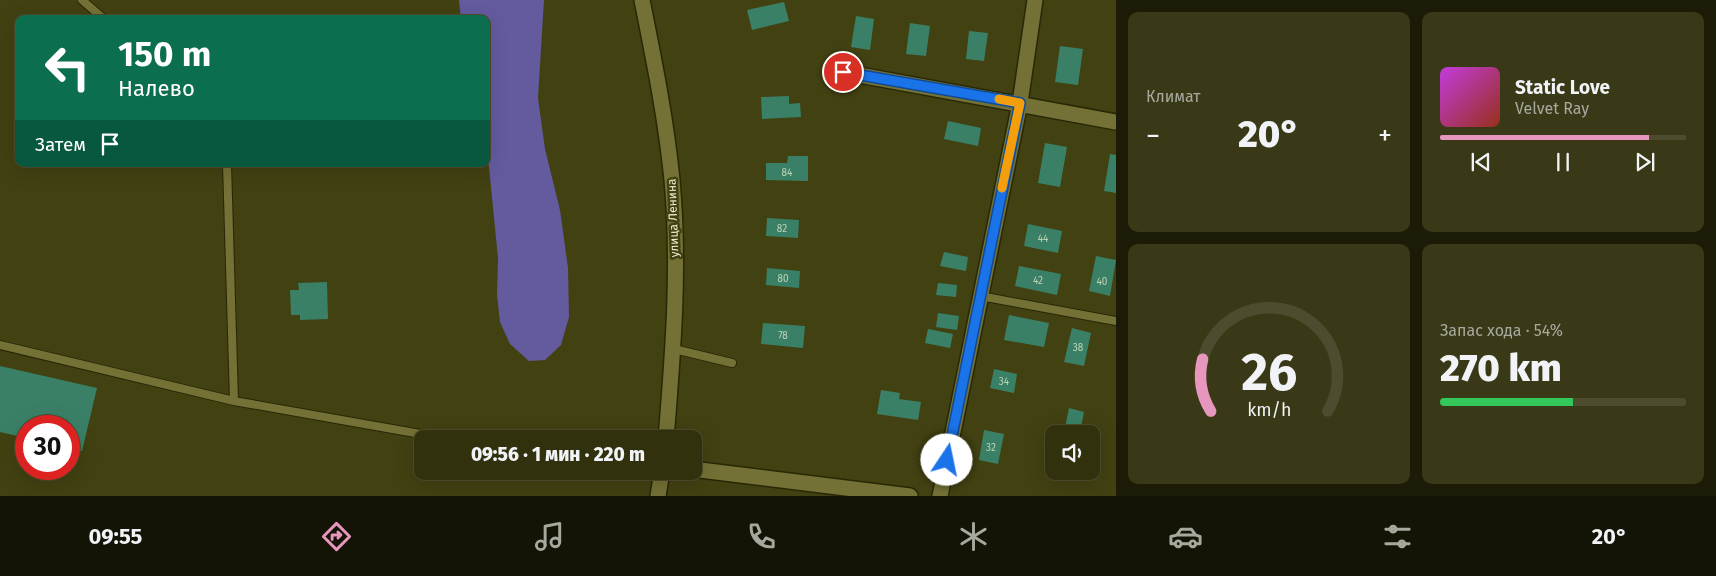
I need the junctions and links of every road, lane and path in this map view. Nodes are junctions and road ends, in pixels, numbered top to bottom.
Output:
1 (82, 0) edge
2 (642, 0) edge
3 (1035, 0) edge
4 (99, 15) edge
5 (843, 72) dead end
6 (1020, 103) junction
7 (1116, 122) edge
8 (227, 167) edge
9 (980, 296) junction
10 (1116, 321) edge
11 (0, 345) edge
12 (674, 349) junction
13 (732, 363) dead end
14 (234, 401) junction
15 (667, 430) edge
16 (414, 433) edge
17 (702, 470) edge
18 (661, 480) edge
19 (658, 496) edge
20 (910, 496) edge
21 (940, 496) edge

1 - 4 lane
2 - 12 street, улица Ленина
3 - 6 street
5 - 6 street
6 - 7 street
6 - 9 street
8 - 14 lane
9 - 10 lane
9 - 21 street
11 - 14 lane
12 - 13 lane
12 - 15 street, улица Ленина
14 - 16 lane
17 - 20 street
18 - 19 street

